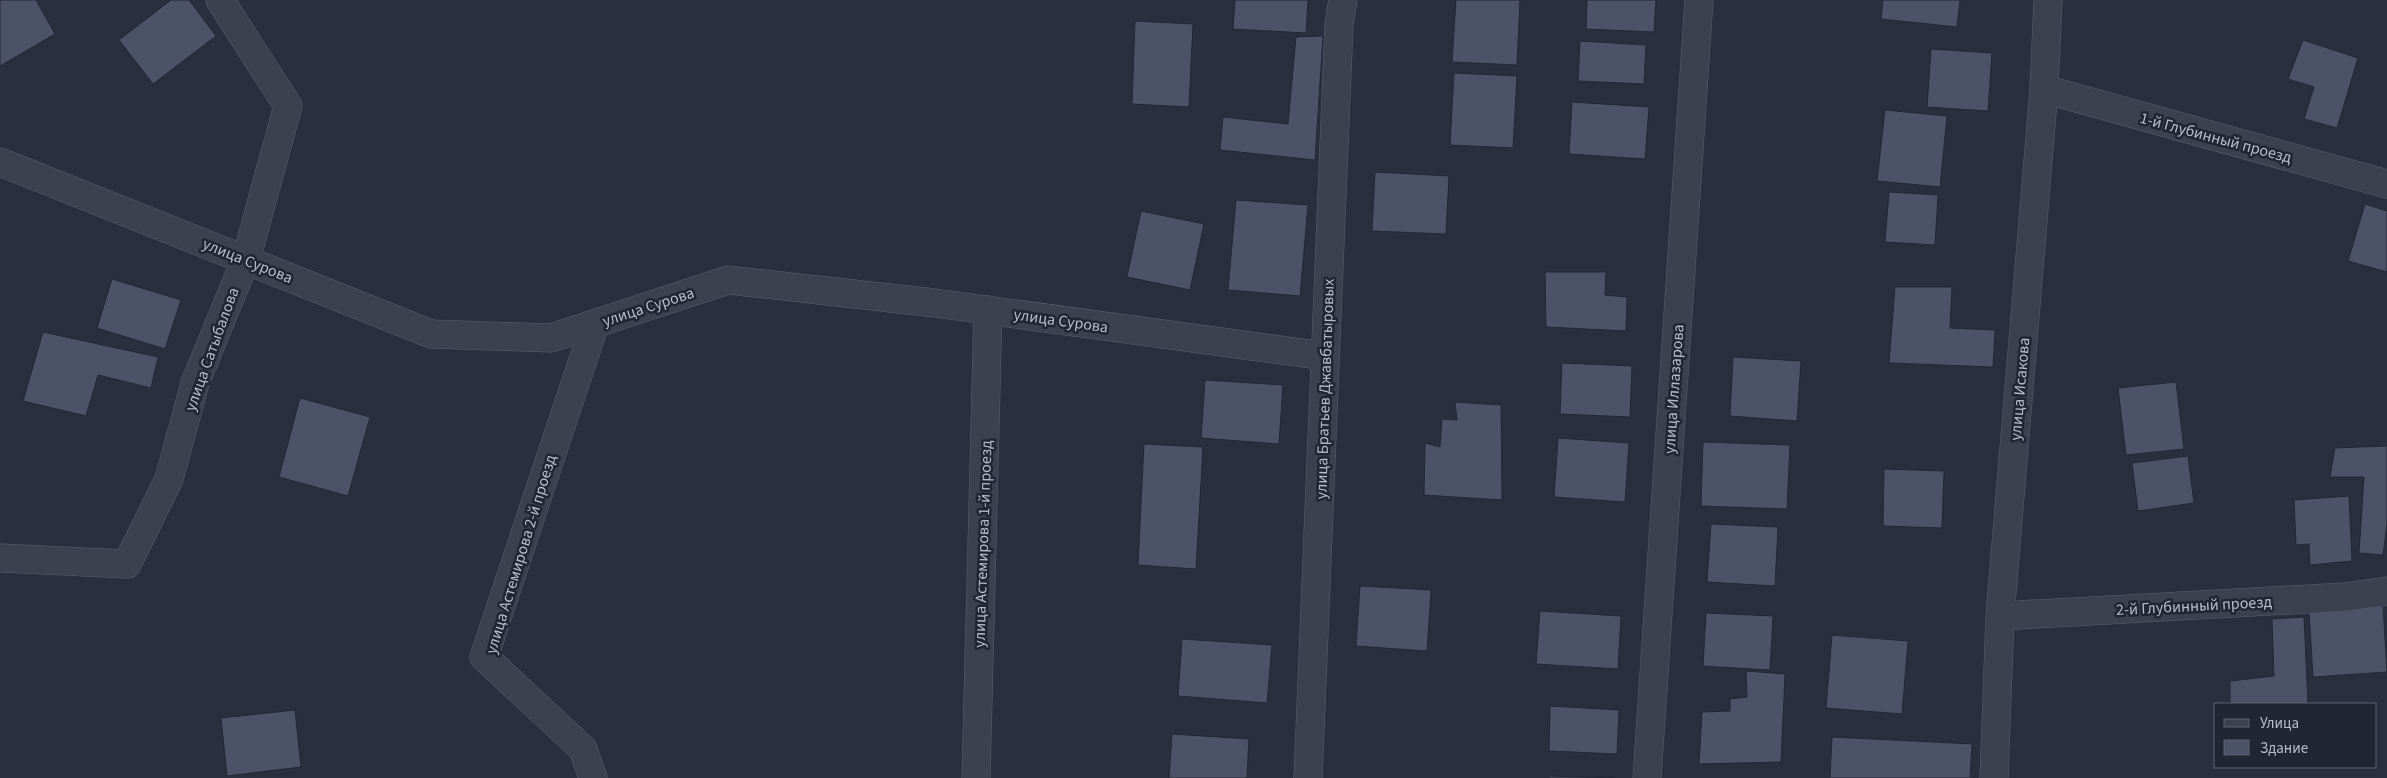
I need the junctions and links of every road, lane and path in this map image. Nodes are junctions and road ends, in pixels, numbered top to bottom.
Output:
1 (220, 0) edge
2 (1342, 0) edge
3 (1699, 0) edge
4 (2048, 0) edge
5 (2044, 90) junction
6 (0, 162) edge
7 (2387, 184) edge
8 (246, 259) junction
9 (988, 310) junction
10 (595, 324) junction
11 (1325, 356) junction
12 (0, 558) edge
13 (2387, 591) edge
14 (2000, 616) junction
15 (592, 778) edge
16 (976, 778) edge
17 (1308, 778) edge
18 (1646, 778) edge
19 (1994, 778) edge

1 - 8 street, улица Сатыбалова
2 - 11 street, улица Братьев Джавбатыровых
3 - 18 street, улица Иллазарова
4 - 5 street, улица Исакова
5 - 7 street, 1-й Глубинный проезд
5 - 14 street, улица Исакова
6 - 8 street, улица Сурова
8 - 10 street, улица Сурова
8 - 12 street, улица Сатыбалова
9 - 10 street, улица Сурова
9 - 11 street, улица Сурова
9 - 16 street, улица Астемирова 1-й проезд
10 - 15 street, улица Астемирова 2-й проезд
11 - 17 street, улица Братьев Джавбатыровых
13 - 14 street, 2-й Глубинный проезд
14 - 19 street, улица Исакова

